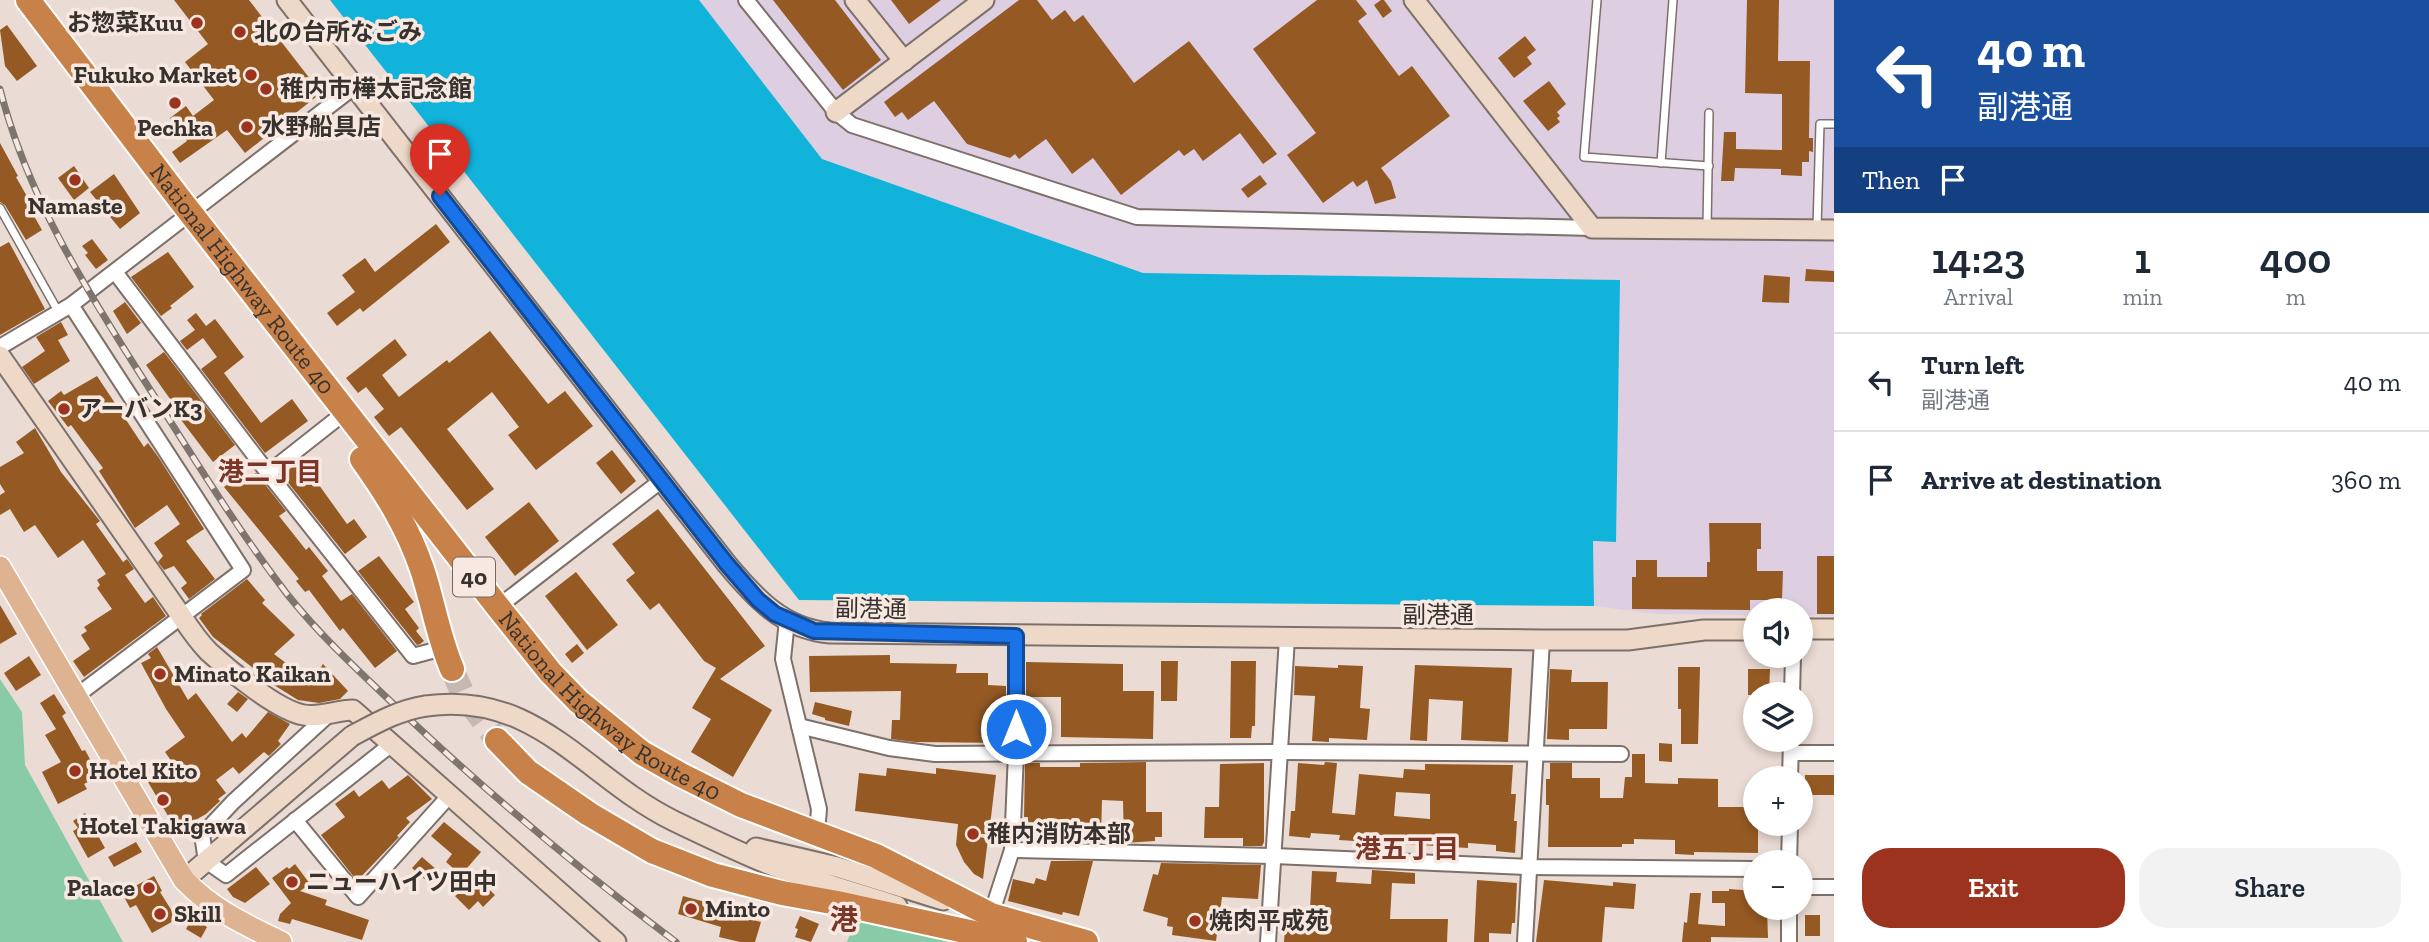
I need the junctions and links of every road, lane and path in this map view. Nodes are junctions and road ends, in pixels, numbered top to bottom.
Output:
1 (9, 0) edge
2 (28, 0) edge
3 (286, 0) edge
4 (746, 0) edge
5 (855, 0) edge
6 (984, 0) edge
7 (1414, 0) edge
8 (1597, 0) edge
9 (1673, 0) edge
10 (904, 61) junction
11 (354, 87) junction
12 (836, 112) junction
13 (1709, 113) dead end
14 (1834, 124) edge
15 (1661, 163) junction
16 (1709, 166) junction
17 (0, 208) edge
18 (185, 217) junction
19 (1592, 228) junction
20 (1707, 228) junction
21 (1825, 230) edge
22 (115, 272) junction
23 (65, 309) junction
24 (0, 346) edge
25 (0, 356) edge
26 (334, 421) junction
27 (268, 472) junction
28 (662, 480) junction
29 (0, 566) edge
30 (498, 607) junction
31 (182, 617) junction
32 (787, 620) junction
33 (1813, 629) edge
34 (1834, 629) edge
35 (1743, 630) edge
36 (1016, 636) junction
37 (1287, 638) junction
38 (1542, 640) junction
39 (447, 658) joint
40 (75, 697) junction
41 (327, 716) junction
42 (799, 726) junction
43 (497, 740) tunnel mouth
44 (393, 744) junction
45 (1813, 750) edge
46 (1016, 752) junction
47 (1280, 752) junction
48 (1535, 753) junction
49 (1834, 753) edge
50 (1621, 754) dead end
51 (450, 795) junction
52 (295, 820) junction
53 (817, 833) junction
54 (1012, 850) junction
55 (1274, 856) junction
56 (206, 861) junction
57 (1529, 867) junction
58 (1743, 869) edge
59 (184, 880) junction
60 (1813, 887) edge
61 (1834, 887) edge
62 (1789, 920) edge
63 (981, 923) junction
64 (281, 942) edge
65 (616, 942) edge
66 (1015, 942) edge
67 (1086, 942) edge
68 (1268, 942) edge
69 (1525, 942) edge
70 (1789, 942) edge

1 - 18 highway, National Highway Route 40 / 40
2 - 18 highway, National Highway Route 40 / 40
3 - 11 street, 副港通
4 - 12 street
5 - 10 street
6 - 10 street
7 - 19 street
8 - 15 lane
9 - 15 lane
10 - 12 street
11 - 18 street
11 - 28 street, 副港通
12 - 19 street
13 - 16 lane
14 - 21 lane
15 - 16 lane
16 - 20 lane
17 - 23 lane
18 - 22 street
18 - 26 highway, National Highway Route 40 / 40
18 - 30 highway, National Highway Route 40 / 40
19 - 20 street
20 - 21 street
22 - 23 street
22 - 27 street
23 - 24 street
23 - 31 street
25 - 31 street
26 - 27 street
26 - 39 highway, National Highway Route 40 / 40
27 - 39 street
28 - 30 street
28 - 32 street, 副港通
29 - 40 main road
30 - 53 highway, National Highway Route 40 / 40
31 - 40 street
31 - 41 street
32 - 36 street, 副港通
32 - 42 street
33 - 34 street
35 - 38 street, 副港通
36 - 37 street, 副港通
36 - 46 street
37 - 38 street, 副港通
37 - 47 street
38 - 48 street
40 - 59 main road
41 - 44 street
41 - 56 street
42 - 46 street
42 - 53 street
43 - 63 highway, National Highway Route 40 / 40
44 - 51 street
44 - 52 street
45 - 49 street
46 - 47 street
46 - 54 street
47 - 48 street
47 - 55 street
48 - 50 street
48 - 57 street
51 - 52 street
51 - 65 street
52 - 56 street
53 - 63 highway, National Highway Route 40 / 40
54 - 55 street
54 - 63 street
55 - 57 street
55 - 68 street
56 - 59 street
56 - 63 street, bridge
57 - 58 street
57 - 69 street
59 - 64 main road
60 - 61 street
62 - 70 street
63 - 66 highway, National Highway Route 40 / 40
63 - 67 highway, National Highway Route 40 / 40

